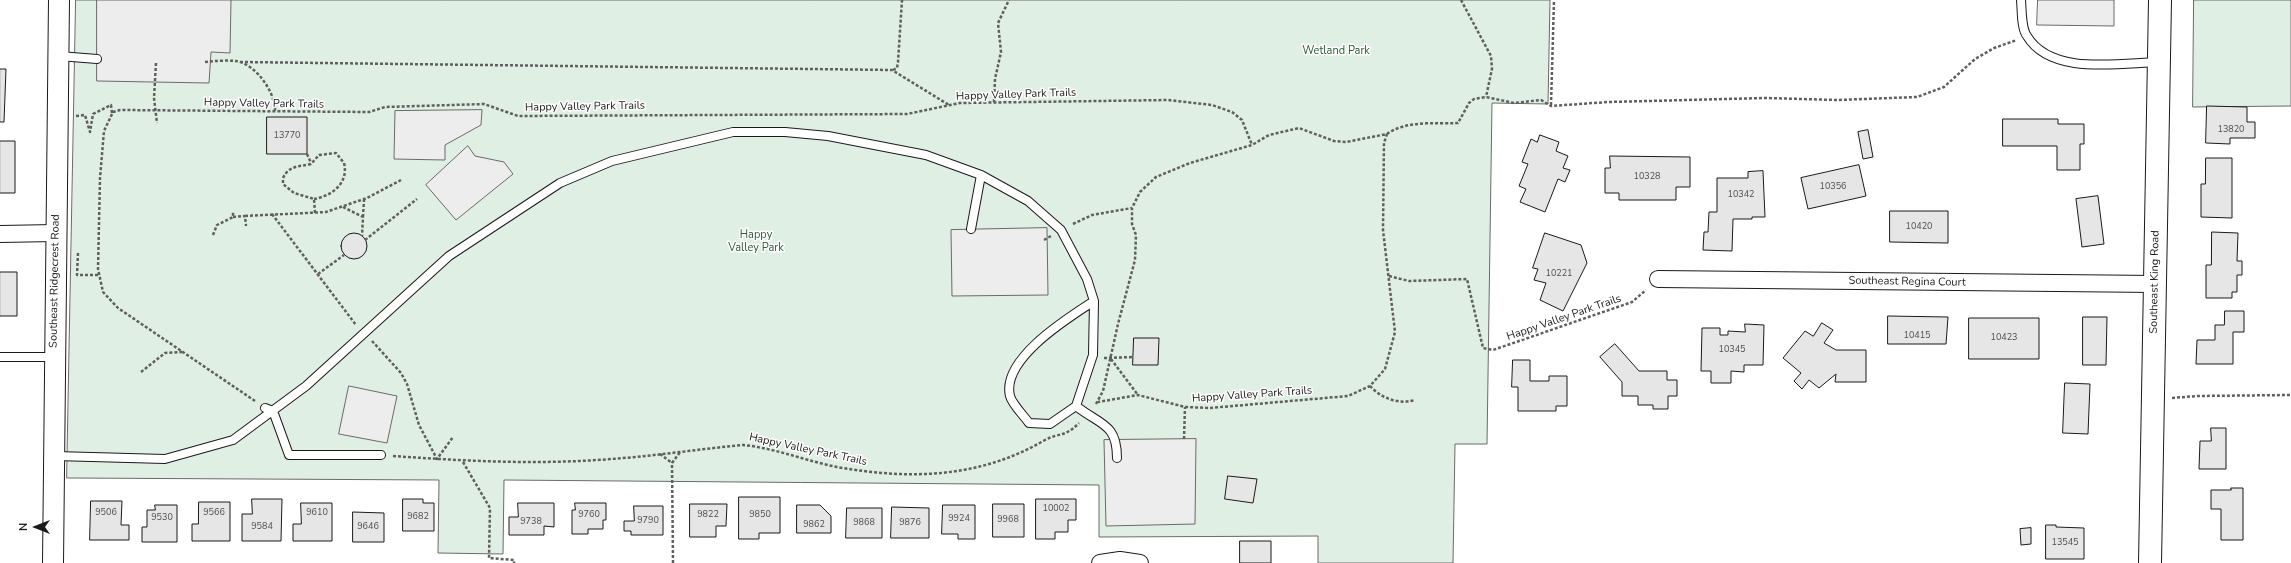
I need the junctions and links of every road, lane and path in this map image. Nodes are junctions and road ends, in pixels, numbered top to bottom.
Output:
1 (59, 0) edge
2 (902, 0) edge
3 (1009, 0) edge
4 (1461, 0) edge
5 (1554, 0) edge
6 (2021, 0) edge
7 (2160, 0) edge
8 (2026, 35) junction
9 (58, 56) junction
10 (97, 59) dead end
11 (205, 62) dead end
12 (240, 62) junction
13 (2159, 62) junction
14 (156, 63) dead end
15 (892, 70) junction
16 (1486, 97) junction
17 (994, 102) junction
18 (950, 105) junction
19 (1551, 106) junction
20 (157, 110) junction
21 (275, 112) junction
22 (112, 114) junction
23 (58, 118) junction
24 (157, 123) dead end
25 (1387, 134) junction
26 (1252, 145) junction
27 (307, 154) dead end
28 (311, 164) junction
29 (981, 175) junction
30 (401, 180) dead end
31 (314, 199) junction
32 (417, 199) dead end
33 (364, 200) junction
34 (342, 207) junction
35 (1132, 208) junction
36 (233, 212) dead end
37 (315, 213) junction
38 (245, 216) junction
39 (233, 217) junction
40 (363, 217) junction
41 (246, 226) dead end
42 (970, 229) dead end
43 (1062, 230) junction
44 (55, 233) junction
45 (0, 234) edge
46 (213, 235) dead end
47 (362, 236) dead end
48 (365, 240) dead end
49 (1044, 240) dead end
50 (78, 253) dead end
51 (344, 256) dead end
52 (318, 274) dead end
53 (99, 275) junction
54 (1389, 276) junction
55 (1658, 279) dead end
56 (2156, 284) junction
57 (1094, 301) junction
58 (1632, 302) dead end
59 (183, 352) junction
60 (0, 357) edge
61 (54, 357) junction
62 (1133, 357) dead end
63 (1110, 358) junction
64 (141, 372) dead end
65 (1370, 386) junction
66 (1138, 395) junction
67 (2291, 395) edge
68 (2153, 398) junction
69 (1415, 400) dead end
70 (1076, 406) junction
71 (1185, 407) junction
72 (269, 409) junction
73 (1087, 414) junction
74 (453, 436) dead end
75 (1184, 439) dead end
76 (681, 451) junction
77 (659, 454) junction
78 (381, 455) joint
79 (54, 456) junction
80 (1117, 458) dead end
81 (437, 459) junction
82 (463, 462) junction
83 (672, 463) junction
84 (53, 563) edge
85 (514, 563) edge
86 (673, 563) edge
87 (1100, 563) edge
88 (1140, 563) edge
89 (2150, 563) edge

1 - 9 street, Southeast Ridgecrest Road
2 - 15 path
3 - 17 path
4 - 16 path
5 - 19 path
6 - 8 lane
7 - 13 main road, Southeast King Road
8 - 13 lane
8 - 19 path
9 - 10 lane
9 - 23 street, Southeast Ridgecrest Road
11 - 12 path
12 - 15 path
12 - 21 path
13 - 56 main road, Southeast King Road
14 - 20 path
15 - 18 path
16 - 19 path
16 - 25 path
17 - 18 path, Happy Valley Park Trails
17 - 26 path, Happy Valley Park Trails
18 - 21 path, Happy Valley Park Trails
20 - 21 path, Happy Valley Park Trails
20 - 22 path, Happy Valley Park Trails
20 - 24 path
22 - 23 path
22 - 53 path
23 - 44 street, Southeast Ridgecrest Road
25 - 26 path
25 - 54 path, Happy Valley Park Trails
26 - 35 path
27 - 28 path
28 - 31 path
28 - 31 path
29 - 42 lane
29 - 43 lane
29 - 72 lane
30 - 33 path
31 - 37 path
32 - 48 path
33 - 34 path
33 - 40 path
34 - 37 path
34 - 40 path
35 - 43 path
35 - 63 path, Happy Valley Park Trails
36 - 39 path
37 - 38 path
38 - 39 path
38 - 41 path
39 - 46 path
40 - 47 path
43 - 49 path
43 - 57 lane
44 - 45 street
44 - 61 street, Southeast Ridgecrest Road
50 - 53 path
51 - 52 path
53 - 59 path
54 - 58 path, Happy Valley Park Trails
54 - 65 path, Happy Valley Park Trails
55 - 56 street, Southeast Regina Court
56 - 68 main road, Southeast King Road
57 - 70 lane
57 - 70 lane
59 - 64 path
59 - 72 path
60 - 61 lane
61 - 79 street, Southeast Ridgecrest Road
62 - 63 path
63 - 66 path
63 - 66 path, Happy Valley Park Trails
65 - 69 path
65 - 71 path, Happy Valley Park Trails
66 - 71 path, Happy Valley Park Trails
67 - 68 path
68 - 89 main road, Southeast King Road
70 - 73 lane
71 - 75 path
72 - 78 lane
72 - 79 lane
73 - 76 path, Happy Valley Park Trails
73 - 80 lane
74 - 81 path
76 - 77 path, Happy Valley Park Trails
76 - 83 path
77 - 82 path, Happy Valley Park Trails
77 - 83 path
78 - 81 path, Happy Valley Park Trails
79 - 84 street, Southeast Ridgecrest Road
81 - 82 path, Happy Valley Park Trails
82 - 85 path
83 - 86 path
87 - 88 street

